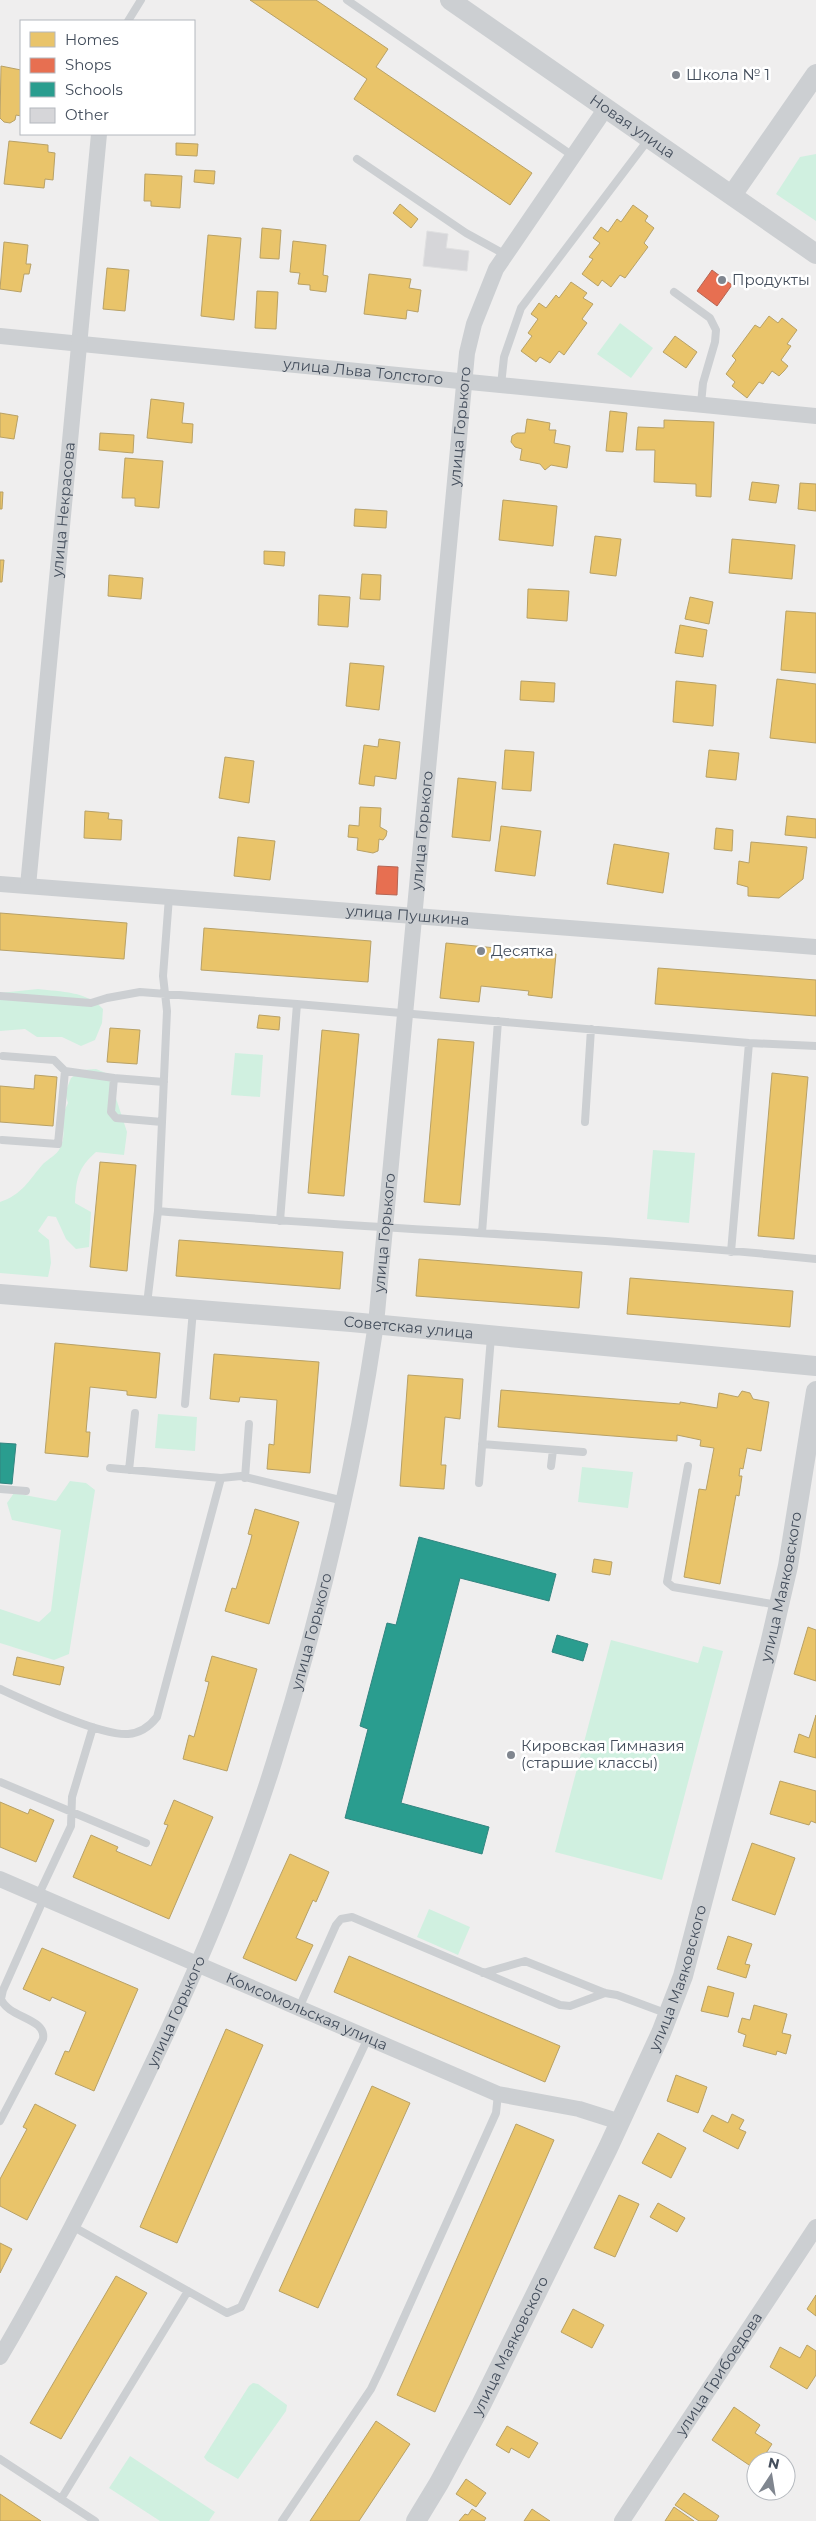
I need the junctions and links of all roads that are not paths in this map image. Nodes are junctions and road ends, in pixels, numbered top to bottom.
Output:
1 (141, 0) edge
2 (347, 0) edge
3 (450, 0) edge
4 (129, 20) edge
5 (816, 74) edge
6 (606, 108) junction
7 (99, 135) edge
8 (649, 138) junction
9 (573, 156) junction
10 (357, 159) dead end
11 (732, 195) junction
12 (816, 254) edge
13 (506, 255) junction
14 (674, 292) dead end
15 (0, 336) edge
16 (78, 342) junction
17 (464, 382) junction
18 (501, 385) junction
19 (701, 404) junction
20 (816, 416) edge
21 (0, 884) edge
22 (28, 886) junction
23 (169, 897) junction
24 (416, 916) junction
25 (816, 947) edge
26 (165, 994) junction
27 (0, 996) edge
28 (298, 1004) junction
29 (406, 1013) junction
30 (498, 1021) junction
31 (591, 1029) junction
32 (749, 1043) junction
33 (816, 1046) edge
34 (3, 1056) dead end
35 (65, 1071) junction
36 (114, 1078) junction
37 (164, 1082) junction
38 (162, 1122) junction
39 (585, 1122) dead end
40 (2, 1140) dead end
41 (158, 1211) junction
42 (280, 1221) junction
43 (386, 1229) junction
44 (482, 1233) junction
45 (731, 1252) junction
46 (816, 1260) edge
47 (0, 1294) edge
48 (147, 1306) junction
49 (193, 1310) junction
50 (376, 1324) junction
51 (491, 1335) junction
52 (816, 1366) edge
53 (816, 1391) edge
54 (185, 1404) dead end
55 (135, 1413) dead end
56 (249, 1424) dead end
57 (482, 1444) junction
58 (553, 1450) junction
59 (583, 1452) dead end
60 (552, 1466) dead end
61 (688, 1466) dead end
62 (110, 1468) dead end
63 (130, 1470) junction
64 (221, 1478) junction
65 (245, 1478) junction
66 (479, 1482) dead end
67 (0, 1489) edge
68 (26, 1491) dead end
69 (344, 1501) junction
70 (778, 1605) junction
71 (0, 1689) edge
72 (93, 1727) junction
73 (0, 1782) edge
74 (72, 1812) junction
75 (146, 1843) dead end
76 (0, 1879) edge
77 (41, 1897) junction
78 (198, 1965) junction
79 (483, 1972) junction
80 (605, 1993) junction
81 (299, 2008) junction
82 (668, 2015) junction
83 (368, 2038) junction
84 (498, 2094) junction
85 (0, 2121) edge
86 (620, 2122) junction
87 (72, 2226) junction
88 (816, 2228) edge
89 (188, 2291) junction
90 (0, 2357) edge
91 (0, 2460) edge
92 (61, 2499) junction
93 (95, 2521) edge
94 (282, 2521) edge
95 (416, 2521) edge
96 (622, 2521) edge

1 - 4 lane
2 - 9 lane
3 - 6 street, Новая улица
5 - 11 street
6 - 8 street, Новая улица
6 - 9 street, улица Горького
7 - 16 street, улица Некрасова
8 - 11 street, Новая улица
8 - 18 lane
9 - 13 street, улица Горького
10 - 13 lane
11 - 12 street, Новая улица
13 - 17 street, улица Горького
14 - 19 lane
15 - 16 street, улица Льва Толстого
16 - 17 street, улица Льва Толстого
16 - 22 street, улица Некрасова
17 - 18 street, улица Льва Толстого
17 - 24 street, улица Горького
18 - 19 street, улица Льва Толстого
19 - 20 street, улица Льва Толстого
21 - 22 street, улица Пушкина
22 - 23 street, улица Пушкина
23 - 24 street, улица Пушкина
23 - 26 lane
24 - 25 street, улица Пушкина
24 - 29 street, улица Горького
26 - 27 lane
26 - 28 lane
26 - 37 lane
28 - 29 lane
28 - 42 lane
29 - 30 lane
29 - 43 street, улица Горького
30 - 31 lane
30 - 44 lane
31 - 32 lane
31 - 39 lane
32 - 33 lane
32 - 45 lane
34 - 35 lane
35 - 36 lane
35 - 40 lane
36 - 37 lane
36 - 38 lane
37 - 38 lane
38 - 41 lane
41 - 42 lane
41 - 48 lane
42 - 43 lane
43 - 44 lane
43 - 50 street, улица Горького
44 - 45 lane
45 - 46 lane
47 - 48 street, Советская улица
48 - 49 street, Советская улица
49 - 50 street, Советская улица
49 - 54 lane
50 - 51 street, Советская улица
50 - 69 street, улица Горького
51 - 52 street, Советская улица
51 - 57 lane
53 - 70 street, улица Маяковского
55 - 63 lane
56 - 65 lane
57 - 58 lane
57 - 66 lane
58 - 59 lane
58 - 60 lane
61 - 70 lane
62 - 63 lane
63 - 64 lane
64 - 65 lane
64 - 72 lane
65 - 69 lane
67 - 68 lane
69 - 78 street, улица Горького
70 - 82 street, улица Маяковского
71 - 72 lane
72 - 74 lane
73 - 74 lane
74 - 75 lane
74 - 77 lane
76 - 77 street, Комсомольская улица
77 - 78 street, Комсомольская улица
77 - 85 lane
78 - 81 street, Комсомольская улица
78 - 87 street, улица Горького
79 - 80 lane
79 - 80 lane
79 - 81 lane
80 - 82 lane
81 - 83 street, Комсомольская улица
82 - 86 street, улица Маяковского
83 - 84 street, Комсомольская улица
83 - 89 lane
84 - 86 street, Комсомольская улица
84 - 94 lane
86 - 95 street, улица Маяковского
87 - 89 lane
87 - 90 street, улица Горького
88 - 96 street, улица Грибоедова
89 - 92 lane
91 - 92 lane
92 - 93 lane

